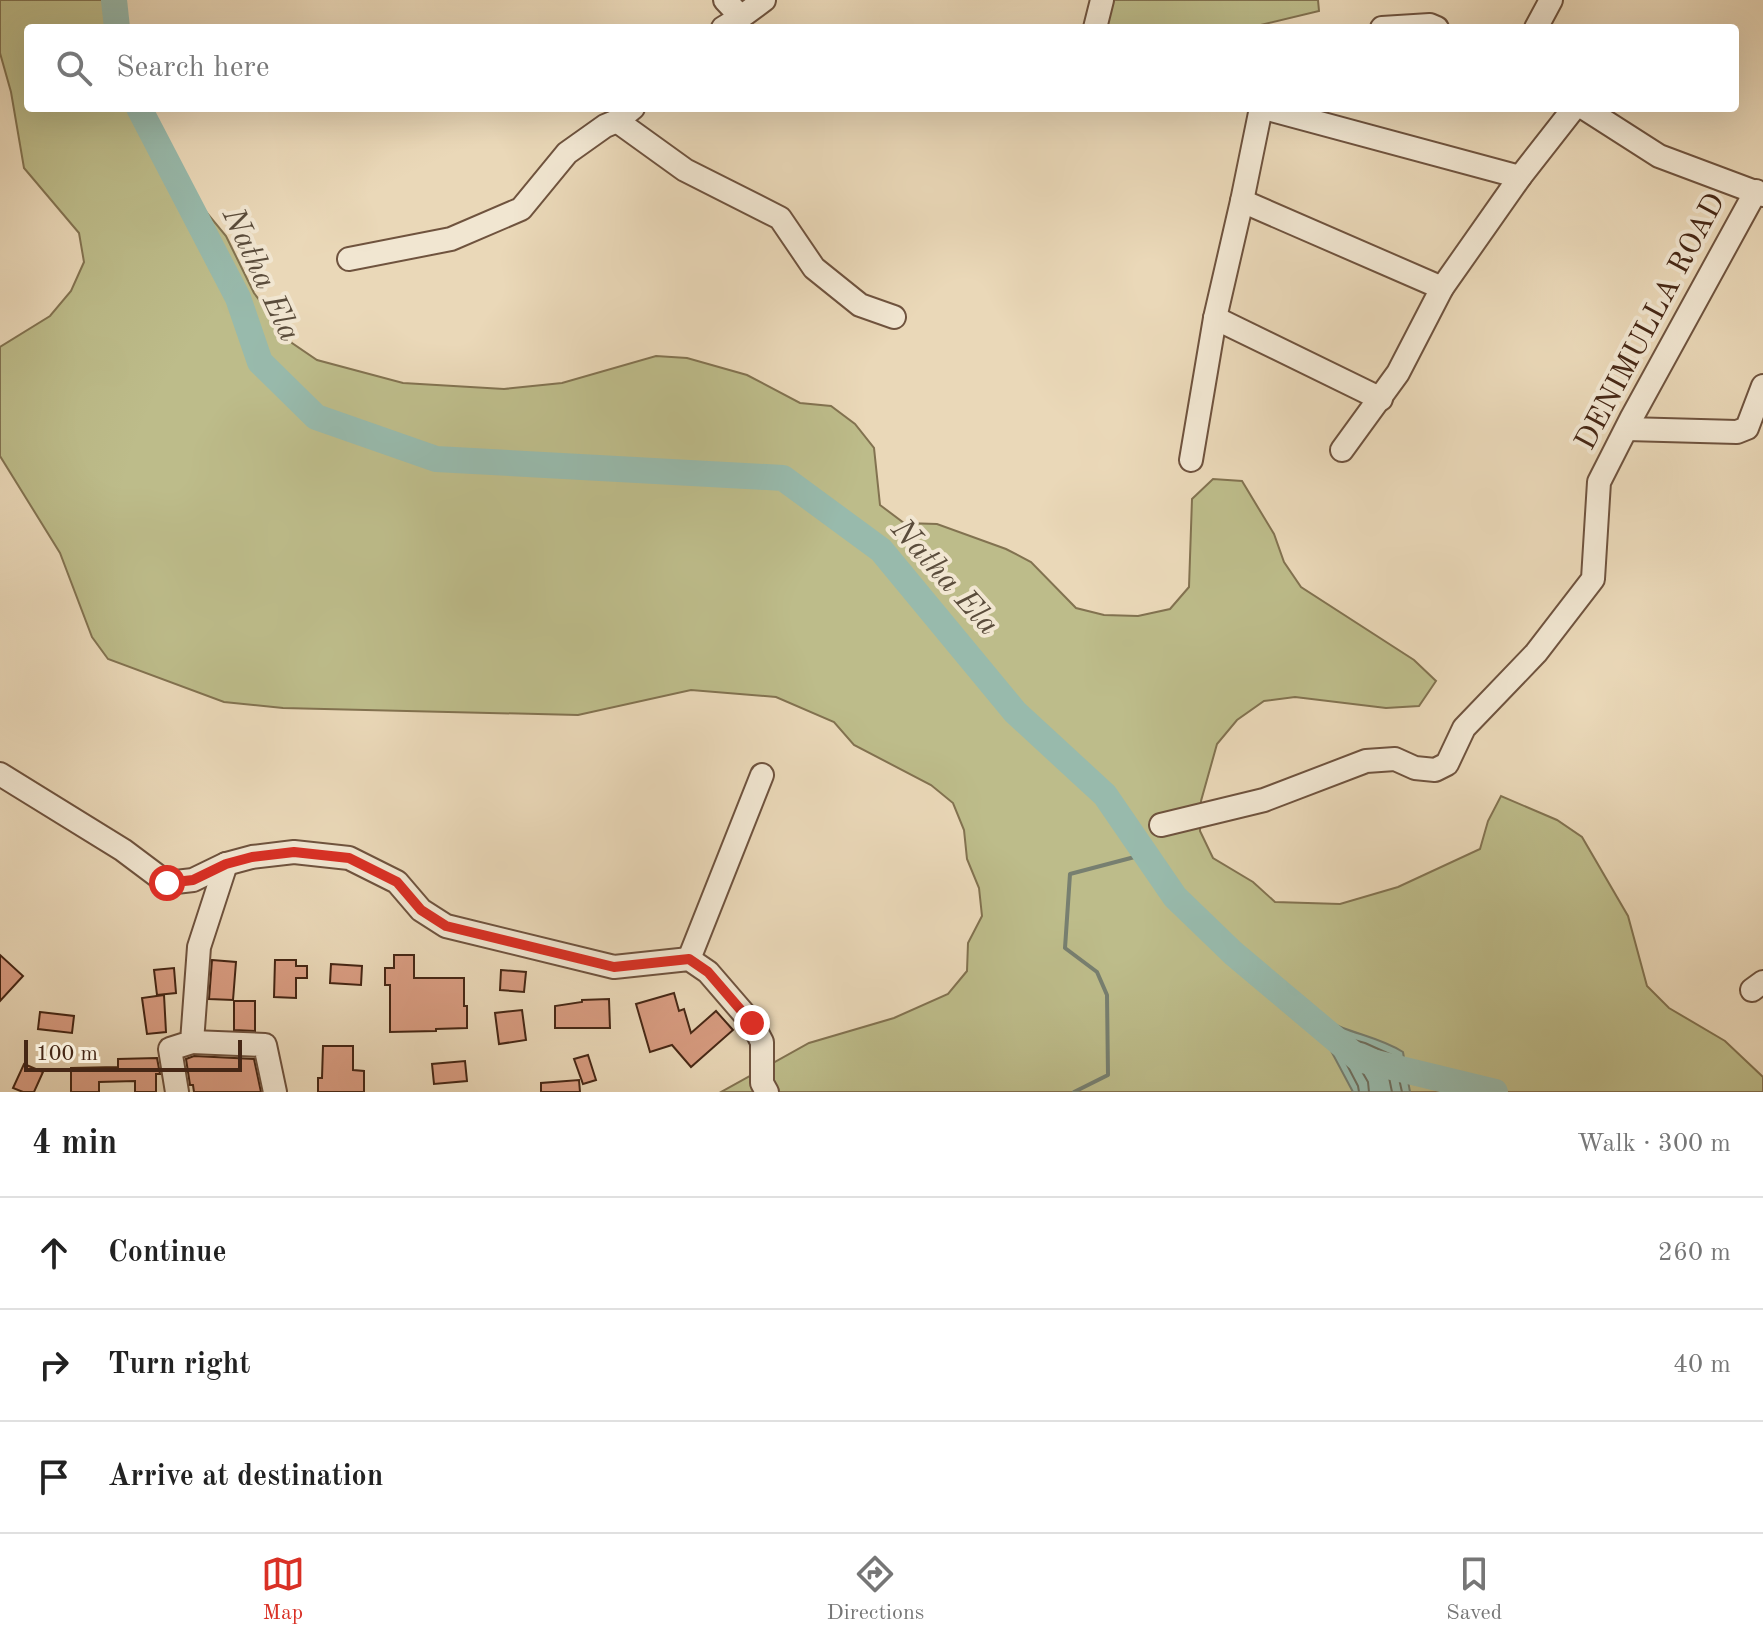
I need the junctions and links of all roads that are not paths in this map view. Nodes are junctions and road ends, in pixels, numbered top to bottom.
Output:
1 (725, 0) edge
2 (764, 0) edge
3 (1102, 0) edge
4 (1551, 0) edge
5 (732, 23) edge
6 (1096, 24) edge
7 (1538, 24) edge
8 (1261, 112) edge
9 (1277, 112) edge
10 (1571, 112) edge
11 (1590, 112) edge
12 (625, 115) edge
13 (1520, 177) junction
14 (1760, 193) edge
15 (1242, 201) junction
16 (349, 259) dead end
17 (1442, 288) junction
18 (894, 317) dead end
19 (1215, 318) junction
20 (1763, 386) edge
21 (1381, 399) junction
22 (1627, 429) junction
23 (1342, 450) dead end
24 (1191, 460) dead end
25 (0, 774) edge
26 (762, 775) dead end
27 (1161, 825) dead end
28 (226, 864) junction
29 (689, 959) junction
30 (192, 1042) junction
31 (177, 1092) edge
32 (275, 1092) edge
33 (767, 1092) edge

1 - 5 street
2 - 5 street
3 - 6 street
4 - 7 street
8 - 15 street
9 - 13 street
10 - 13 street
11 - 14 street
12 - 16 street
12 - 18 street
13 - 17 street
14 - 22 street, DENIMULLA ROAD
15 - 17 street
15 - 19 street
17 - 21 street
19 - 21 street
19 - 24 street
20 - 22 street
21 - 23 street
22 - 27 street, DENIMULLA ROAD
25 - 28 street
26 - 29 street
28 - 29 street
28 - 30 street
29 - 33 street
30 - 31 street
30 - 32 street

